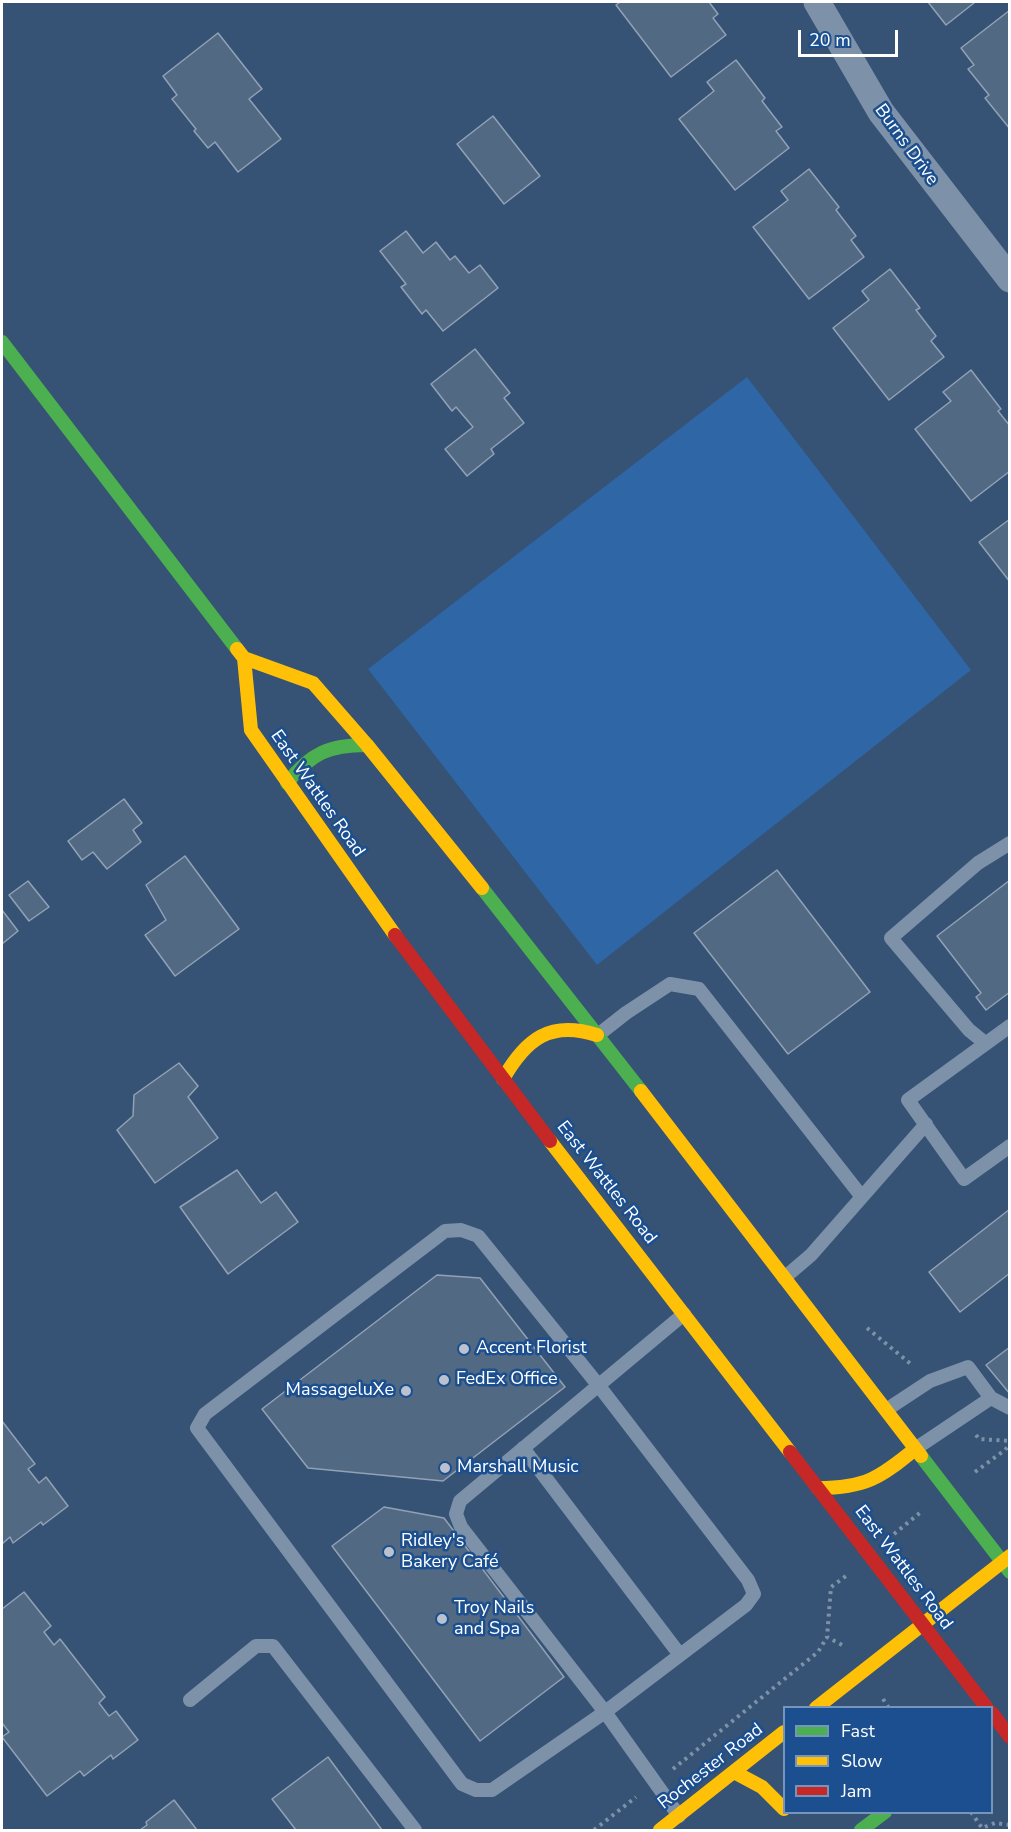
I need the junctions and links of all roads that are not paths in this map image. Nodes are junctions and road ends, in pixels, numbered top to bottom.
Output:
1 (817, 2) edge
2 (1010, 279) edge
3 (2, 344) edge
4 (244, 658) junction
5 (367, 745) junction
6 (287, 783) junction
7 (1010, 843) edge
8 (1010, 1026) edge
9 (597, 1035) junction
10 (985, 1044) junction
11 (503, 1079) junction
12 (926, 1124) junction
13 (1010, 1146) edge
14 (862, 1197) junction
15 (784, 1278) junction
16 (685, 1313) junction
17 (599, 1386) junction
18 (991, 1398) junction
19 (1010, 1407) edge
20 (886, 1410) junction
21 (523, 1448) junction
22 (915, 1449) junction
23 (818, 1488) junction
24 (1007, 1563) edge
25 (922, 1624) junction
26 (680, 1655) junction
27 (190, 1700) dead end
28 (817, 1706) edge
29 (986, 1706) edge
30 (605, 1712) junction
31 (998, 1721) edge
32 (783, 1733) edge
33 (1010, 1737) edge
34 (734, 1772) junction
35 (783, 1810) edge
36 (882, 1814) edge
37 (679, 1816) junction
38 (415, 1830) edge
39 (660, 1830) edge
40 (861, 1830) edge

1 - 2 street, Burns Drive
3 - 4 main road
4 - 5 main road
4 - 6 main road, East Wattles Road
5 - 6 main road
5 - 9 main road
6 - 11 main road, East Wattles Road
7 - 10 lane
8 - 10 lane
9 - 11 main road
9 - 14 lane
9 - 15 main road
10 - 12 lane
11 - 16 main road, East Wattles Road
12 - 13 lane
12 - 14 lane
14 - 15 lane
15 - 20 main road
16 - 17 lane
16 - 23 main road, East Wattles Road
17 - 21 lane
17 - 26 lane
17 - 30 lane
18 - 19 lane
18 - 20 lane
18 - 22 lane
20 - 22 main road
21 - 26 lane
21 - 30 lane
22 - 23 main road
22 - 24 main road
23 - 25 main road, East Wattles Road
24 - 25 main road
25 - 28 main road
25 - 29 main road, East Wattles Road
26 - 30 lane
27 - 38 lane
30 - 37 lane
31 - 33 main road
32 - 34 main road, Rochester Road
34 - 35 main road
34 - 37 main road, Rochester Road
36 - 40 main road
37 - 39 main road, Rochester Road

